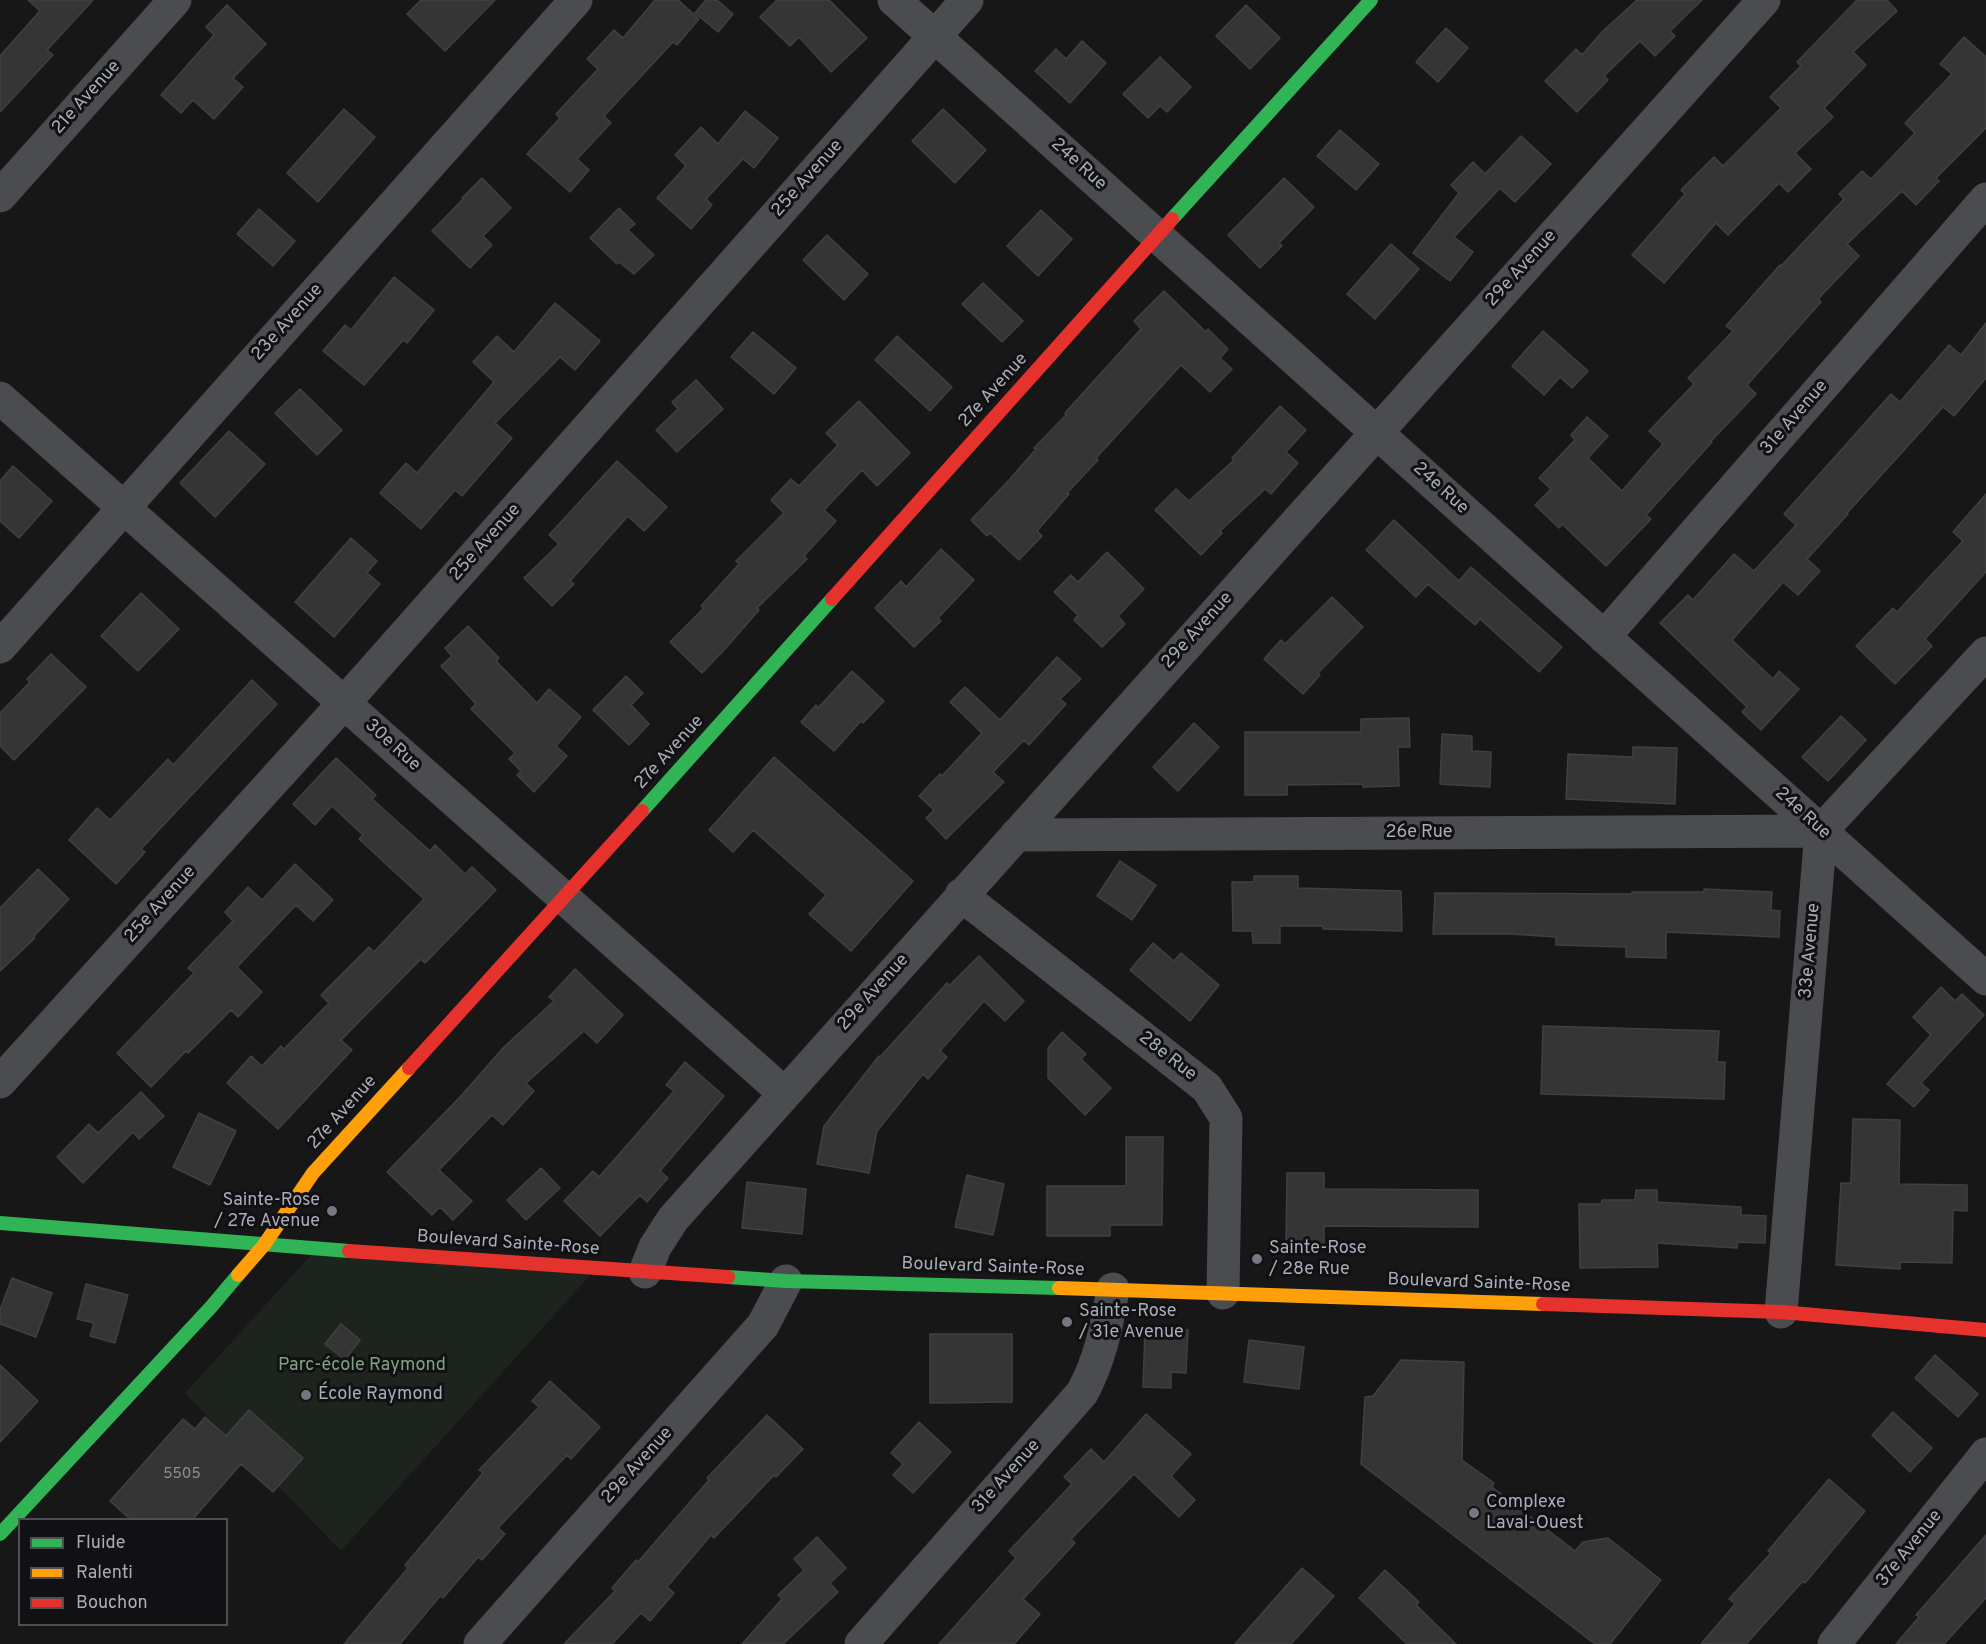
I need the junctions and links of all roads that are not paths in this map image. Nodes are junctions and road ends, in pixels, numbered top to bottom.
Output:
1 (175, 0) edge
2 (576, 0) edge
3 (894, 0) edge
4 (967, 0) edge
5 (1371, 0) edge
6 (1764, 0) edge
7 (934, 36) junction
8 (0, 196) edge
9 (1986, 199) edge
10 (1157, 236) junction
11 (0, 398) edge
12 (1376, 432) junction
13 (124, 508) junction
14 (1604, 637) junction
15 (0, 647) edge
16 (1986, 653) edge
17 (344, 703) junction
18 (1821, 831) junction
19 (1016, 835) junction
20 (961, 895) junction
21 (564, 898) junction
22 (1986, 979) edge
23 (0, 1082) edge
24 (784, 1093) junction
25 (0, 1223) edge
26 (264, 1245) junction
27 (645, 1272) junction
28 (786, 1281) junction
29 (1113, 1289) junction
30 (1223, 1293) junction
31 (1781, 1312) junction
32 (1986, 1330) edge
33 (1986, 1454) edge
34 (0, 1534) edge
35 (480, 1644) edge
36 (861, 1644) edge
37 (1834, 1644) edge

1 - 8 street, 21e Avenue
2 - 13 street, 23e Avenue
3 - 7 street, 24e Rue
4 - 7 street, 25e Avenue
5 - 10 street, 27e Avenue
6 - 12 street, 29e Avenue
7 - 10 street, 24e Rue
7 - 17 street, 25e Avenue
9 - 14 street, 31e Avenue
10 - 12 street, 24e Rue
10 - 21 street, 27e Avenue
11 - 13 street, 30e Rue
12 - 14 street, 24e Rue
12 - 19 street, 29e Avenue
13 - 15 street, 23e Avenue
13 - 17 street, 30e Rue
14 - 18 street, 24e Rue
16 - 18 street
17 - 21 street, 30e Rue
17 - 23 street, 25e Avenue
18 - 19 street, 26e Rue
18 - 22 street, 24e Rue
18 - 31 street, 33e Avenue
19 - 20 street, 29e Avenue
20 - 24 street, 29e Avenue
20 - 30 street, 28e Rue
21 - 24 street, 30e Rue
21 - 26 street, 27e Avenue
24 - 27 street, 29e Avenue
25 - 26 street, Boulevard Sainte-Rose
26 - 27 street, Boulevard Sainte-Rose
26 - 34 street, 27e Avenue
27 - 28 street, Boulevard Sainte-Rose
28 - 29 street, Boulevard Sainte-Rose
28 - 35 street, 29e Avenue
29 - 30 street, Boulevard Sainte-Rose
29 - 36 street, 31e Avenue
30 - 31 street, Boulevard Sainte-Rose
31 - 32 street, Boulevard Sainte-Rose
33 - 37 street, 37e Avenue

